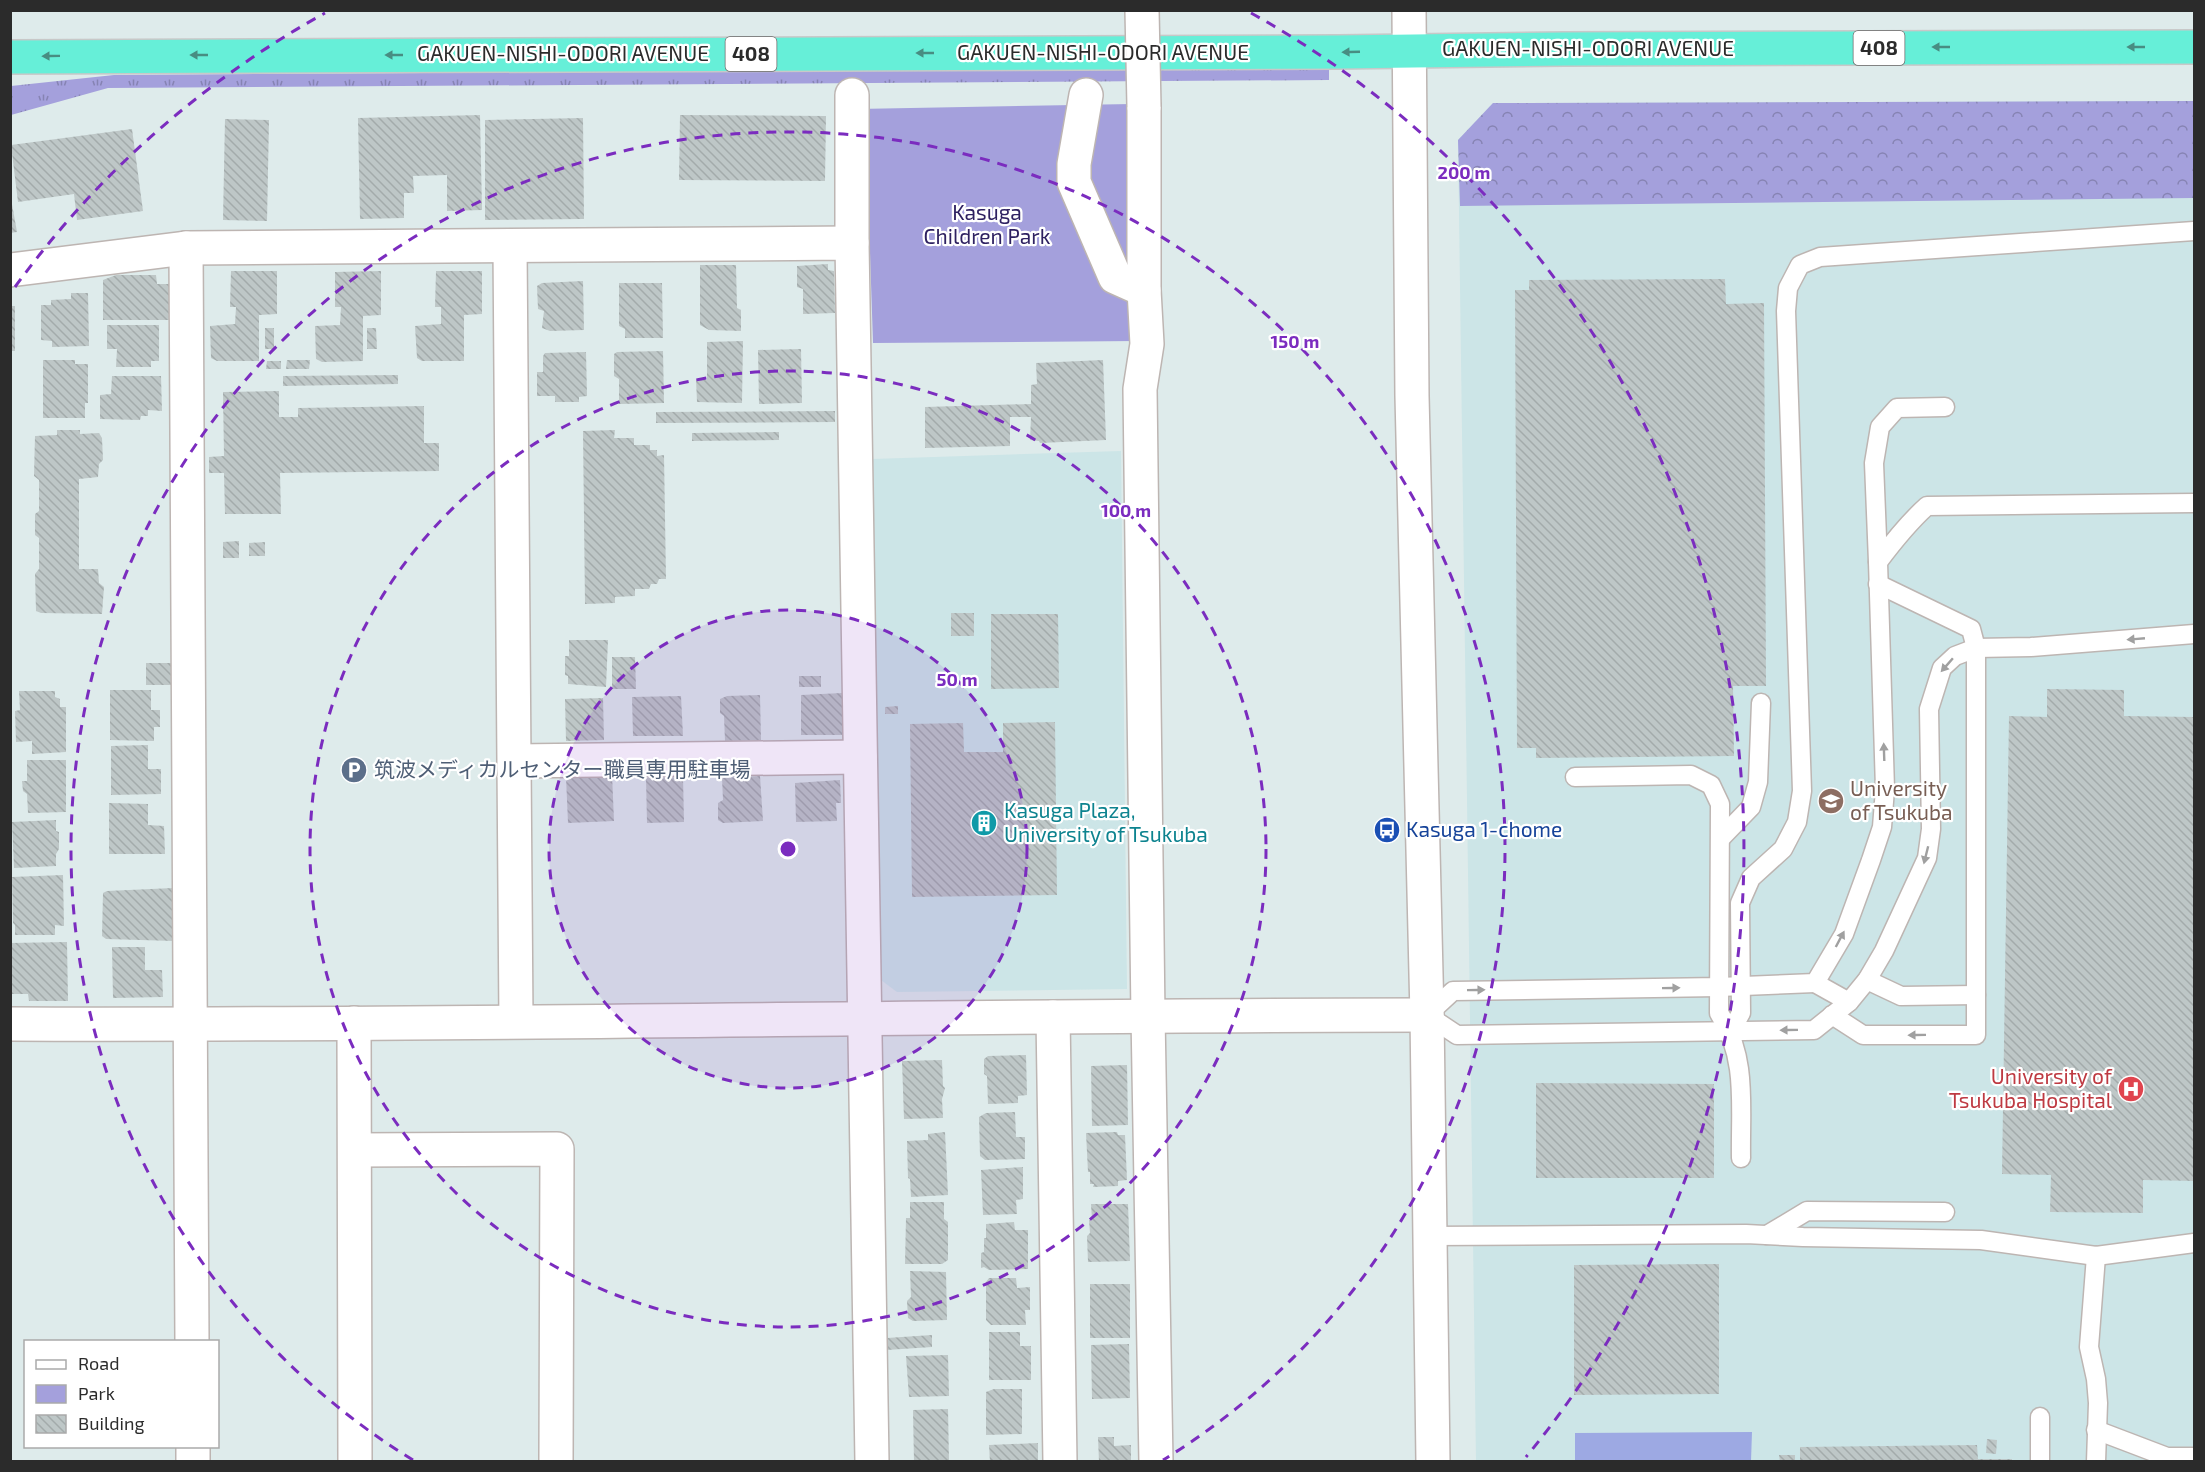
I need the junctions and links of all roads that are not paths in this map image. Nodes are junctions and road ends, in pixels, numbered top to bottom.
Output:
1 (1142, 10) edge
2 (1409, 10) edge
3 (2194, 46) edge
4 (1409, 50) junction
5 (10, 57) edge
6 (852, 95) dead end
7 (1086, 95) dead end
8 (2194, 231) edge
9 (852, 243) junction
10 (510, 246) junction
11 (186, 248) junction
12 (10, 270) edge
13 (1144, 290) junction
14 (1945, 407) dead end
15 (2194, 503) edge
16 (1878, 562) junction
17 (1878, 584) junction
18 (2194, 634) edge
19 (1976, 648) junction
20 (1761, 703) dead end
21 (860, 757) junction
22 (515, 761) junction
23 (1575, 777) dead end
24 (1721, 838) junction
25 (1867, 980) junction
26 (1815, 983) junction
27 (1719, 987) junction
28 (1741, 987) junction
29 (1976, 995) junction
30 (1849, 1002) junction
31 (1427, 1015) junction
32 (1832, 1015) junction
33 (1148, 1016) junction
34 (1053, 1017) junction
35 (866, 1020) junction
36 (516, 1021) junction
37 (354, 1023) junction
38 (10, 1024) edge
39 (192, 1025) junction
40 (1731, 1031) junction
41 (355, 1150) junction
42 (1741, 1158) dead end
43 (1945, 1212) dead end
44 (1767, 1235) junction
45 (1430, 1236) junction
46 (2194, 1243) edge
47 (2096, 1256) junction
48 (192, 1340) edge
49 (2040, 1417) dead end
50 (2096, 1430) junction
51 (2193, 1458) edge
52 (355, 1461) edge
53 (556, 1461) edge
54 (872, 1461) edge
55 (1060, 1461) edge
56 (1156, 1461) edge
57 (1433, 1461) edge
58 (2040, 1461) edge
59 (2096, 1461) edge

1 - 13 street, bridge
2 - 4 street
3 -> 4 highway, GAKUEN-NISHI-ODORI AVENUE / 408
4 -> 5 highway, GAKUEN-NISHI-ODORI AVENUE / 408
4 - 31 street
6 - 9 street
7 - 13 street
8 - 28 lane
9 - 10 street
9 - 21 street
10 - 11 street
10 - 22 street
11 - 12 street
11 - 39 street
13 - 33 street
14 - 16 lane
15 - 16 lane
16 - 17 lane
17 - 19 lane
26 -> 17 lane
18 -> 19 lane
19 -> 25 lane
19 - 29 lane
20 - 24 lane
21 - 22 street
21 - 35 street
22 - 36 street
23 - 24 lane
24 - 27 lane
25 - 29 lane
25 - 30 lane
26 - 28 lane
26 - 30 lane
27 - 28 lane
31 -> 27 lane
27 - 40 lane
28 - 40 lane
29 -> 32 lane
30 - 32 lane
31 - 33 street
31 - 40 lane
31 - 45 street
32 -> 40 lane
33 - 34 street
33 - 56 street
34 - 35 street
34 - 55 street
35 - 36 street
35 - 54 street
36 - 37 street
37 - 39 street
37 - 41 street
38 - 39 street
39 - 48 street
40 - 42 lane
41 - 52 street
41 - 53 street
43 - 44 lane
44 - 45 lane
44 - 47 lane
45 - 57 street
46 - 47 lane
47 - 50 lane
49 - 58 lane
50 - 51 lane
50 - 59 lane

